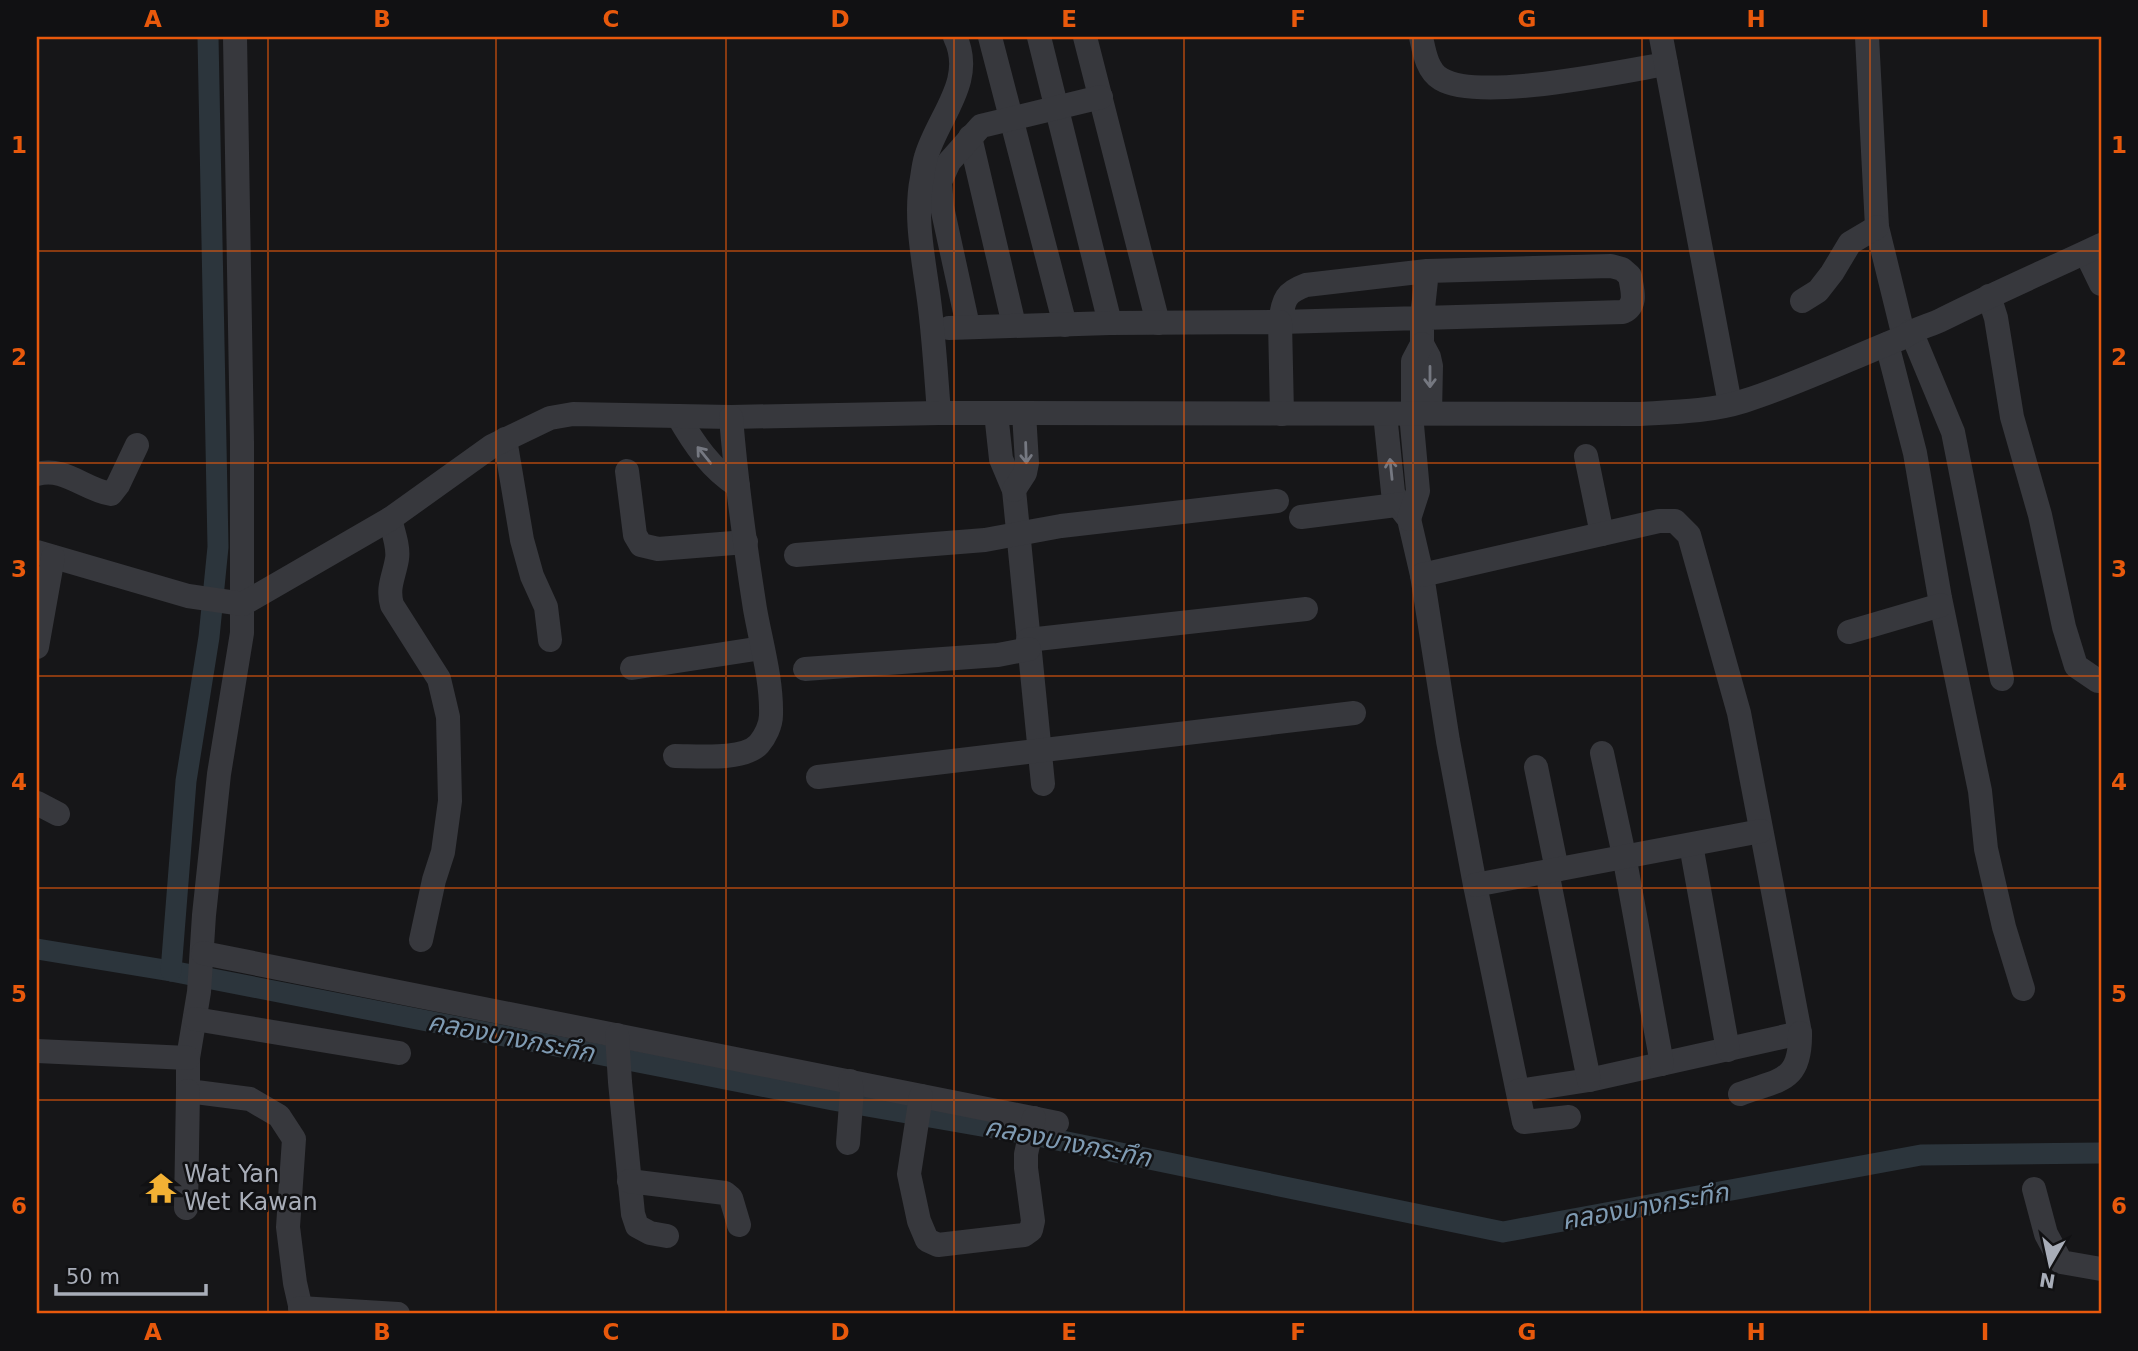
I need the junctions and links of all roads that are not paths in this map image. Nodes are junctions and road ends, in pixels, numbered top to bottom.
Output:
1 (235, 37) edge
2 (955, 37) edge
3 (990, 37) edge
4 (1039, 37) edge
5 (1085, 37) edge
6 (1421, 37) edge
7 (1661, 37) edge
8 (1867, 37) edge
9 (1665, 64) junction
10 (1101, 97) junction
11 (1058, 108) junction
12 (1012, 119) junction
13 (970, 137) junction
14 (1877, 227) junction
15 (2094, 249) edge
16 (1427, 271) junction
17 (2101, 285) edge
18 (1989, 296) junction
19 (1802, 301) dead end
20 (1422, 318) junction
21 (1280, 322) junction
22 (1110, 323) junction
23 (1158, 323) junction
24 (1014, 325) junction
25 (1065, 325) junction
26 (1900, 337) junction
27 (1730, 404) junction
28 (939, 412) junction
29 (996, 412) junction
30 (1024, 412) junction
31 (1418, 413) junction
32 (1282, 414) junction
33 (1385, 414) junction
34 (678, 416) junction
35 (731, 417) junction
36 (505, 439) junction
37 (137, 445) dead end
38 (1586, 456) dead end
39 (627, 471) dead end
40 (37, 474) edge
41 (738, 486) junction
42 (1014, 491) junction
43 (1277, 501) dead end
44 (1407, 509) junction
45 (1301, 517) dead end
46 (390, 519) junction
47 (1017, 534) junction
48 (1602, 534) junction
49 (746, 542) junction
50 (45, 554) edge
51 (796, 555) dead end
52 (1422, 575) junction
53 (233, 603) junction
54 (1941, 605) junction
55 (1306, 609) dead end
56 (1849, 632) dead end
57 (550, 640) dead end
58 (1029, 644) junction
59 (37, 648) edge
60 (762, 648) junction
61 (632, 668) dead end
62 (805, 669) dead end
63 (2002, 679) dead end
64 (2101, 681) edge
65 (1354, 713) dead end
66 (1041, 750) junction
67 (1601, 753) dead end
68 (676, 756) dead end
69 (1536, 767) dead end
70 (818, 777) dead end
71 (1043, 784) dead end
72 (1761, 831) junction
73 (1691, 845) junction
74 (1624, 855) junction
75 (1552, 871) junction
76 (1475, 885) junction
77 (421, 940) dead end
78 (202, 960) junction
79 (2023, 989) dead end
80 (195, 1019) junction
81 (1800, 1033) junction
82 (618, 1044) junction
83 (1728, 1050) junction
84 (37, 1051) edge
85 (399, 1053) dead end
86 (188, 1058) junction
87 (1662, 1064) junction
88 (1589, 1080) junction
89 (851, 1086) junction
90 (188, 1091) junction
91 (1518, 1091) junction
92 (1740, 1094) dead end
93 (921, 1099) junction
94 (1569, 1117) dead end
95 (849, 1133) dead end
96 (629, 1181) junction
97 (2034, 1189) dead end
98 (186, 1208) dead end
99 (739, 1225) dead end
100 (667, 1236) dead end
101 (2101, 1269) edge
102 (301, 1311) edge
103 (398, 1314) edge

1 - 53 street
2 - 28 street
3 - 12 street
4 - 11 street
5 - 10 street
6 - 9 street
7 - 9 street
8 - 14 street
9 - 27 street
10 - 11 street
10 - 23 street
11 - 12 street
11 - 22 street
12 - 13 street
12 - 25 street
13 - 24 street
13 - 24 street
14 - 19 street
14 - 26 street
15 - 17 street
15 - 18 street
16 - 20 street
16 - 20 street
16 - 21 street
18 - 26 street
18 - 64 street
20 - 21 street
20 - 31 street
21 - 23 street
21 - 32 street
22 - 23 street
22 - 25 street
24 - 25 street
26 - 27 street
26 - 54 street
26 - 63 street
27 - 31 street
28 - 29 street
28 - 35 street
29 - 30 street
29 - 42 street
30 - 32 street
30 -> 42 street
31 - 33 street
31 - 44 street
32 - 33 street
44 -> 33 street
34 - 35 street
34 - 36 street
41 -> 34 street
35 - 41 street
36 - 46 street
36 - 57 street
37 - 40 street
38 - 48 street
39 - 49 street
41 - 49 street
42 - 47 street
43 - 47 street
44 - 45 street
44 - 52 street
46 - 53 street
46 - 77 street
47 - 51 street
47 - 58 street
48 - 52 street
48 - 72 street
49 - 60 street
50 - 53 street
50 - 59 street
52 - 76 street
53 - 78 street
54 - 56 street
54 - 79 street
55 - 58 street
58 - 62 street
58 - 66 street
60 - 61 street
60 - 68 street
65 - 66 street
66 - 70 street
66 - 71 street
67 - 74 street
69 - 75 street
72 - 73 street
72 - 81 street
73 - 74 street
73 - 83 street
74 - 75 street
74 - 87 street
75 - 76 street
75 - 88 street
76 - 91 street
78 - 80 street
78 - 82 street
80 - 85 street
80 - 86 street
81 - 83 street
81 - 92 street
82 - 89 street
82 - 96 street
83 - 87 street
84 - 86 street
86 - 90 street
87 - 88 street
88 - 91 street
89 - 93 street
89 - 95 street
90 - 98 street
90 - 102 street
91 - 94 street
93 - 93 street
96 - 99 street
96 - 100 street
97 - 101 street
102 - 103 street

